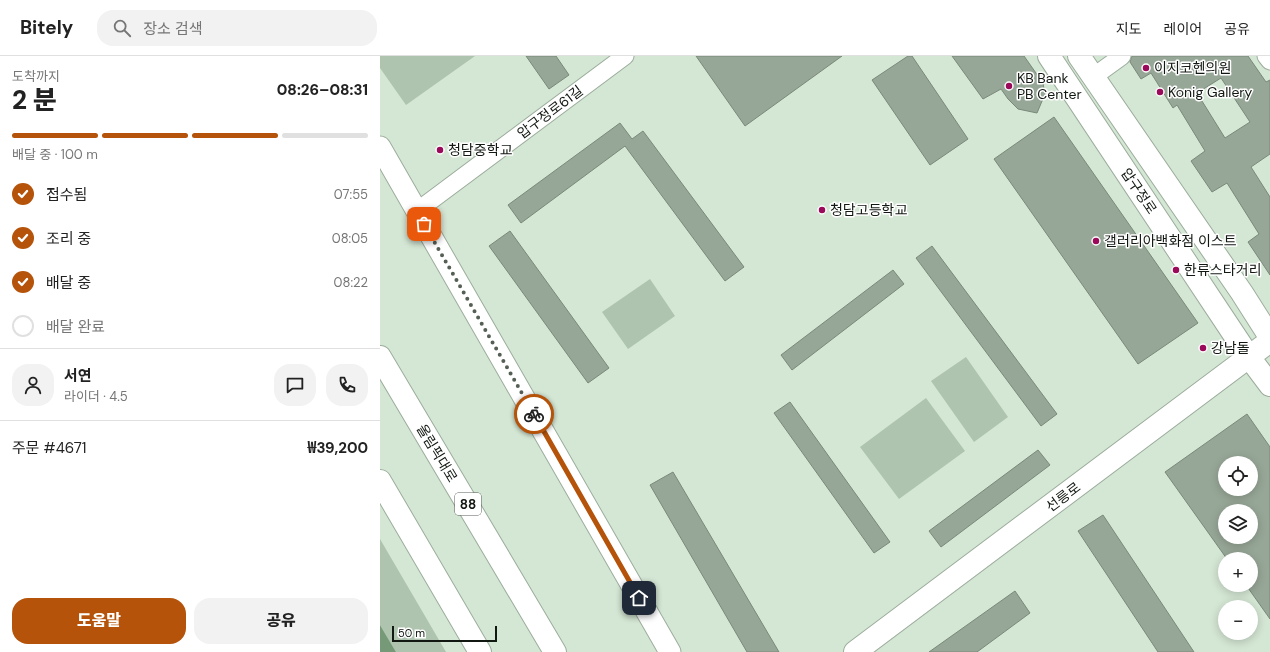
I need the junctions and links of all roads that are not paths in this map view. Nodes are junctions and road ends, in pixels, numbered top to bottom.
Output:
1 (625, 56) edge
2 (1049, 56) edge
3 (1079, 56) edge
4 (1122, 56) edge
5 (1266, 56) edge
6 (1270, 61) edge
7 (1093, 76) junction
8 (380, 147) edge
9 (417, 211) junction
10 (1270, 337) edge
11 (1270, 341) edge
12 (380, 357) edge
13 (1249, 357) junction
14 (1270, 385) edge
15 (380, 481) edge
16 (480, 652) edge
17 (555, 652) edge
18 (670, 652) edge
19 (855, 652) edge

1 - 9 street, 압구정로61길
2 - 13 main road, 압구정로
3 - 7 main road, 압구정로
4 - 7 street
5 - 6 street
7 - 10 main road, 압구정로
8 - 9 street
9 - 18 street
11 - 13 main road, 선릉로
12 - 17 main road, 올림픽대로 / 88
13 - 14 main road, 압구정로
13 - 19 main road, 선릉로
15 - 16 main road

